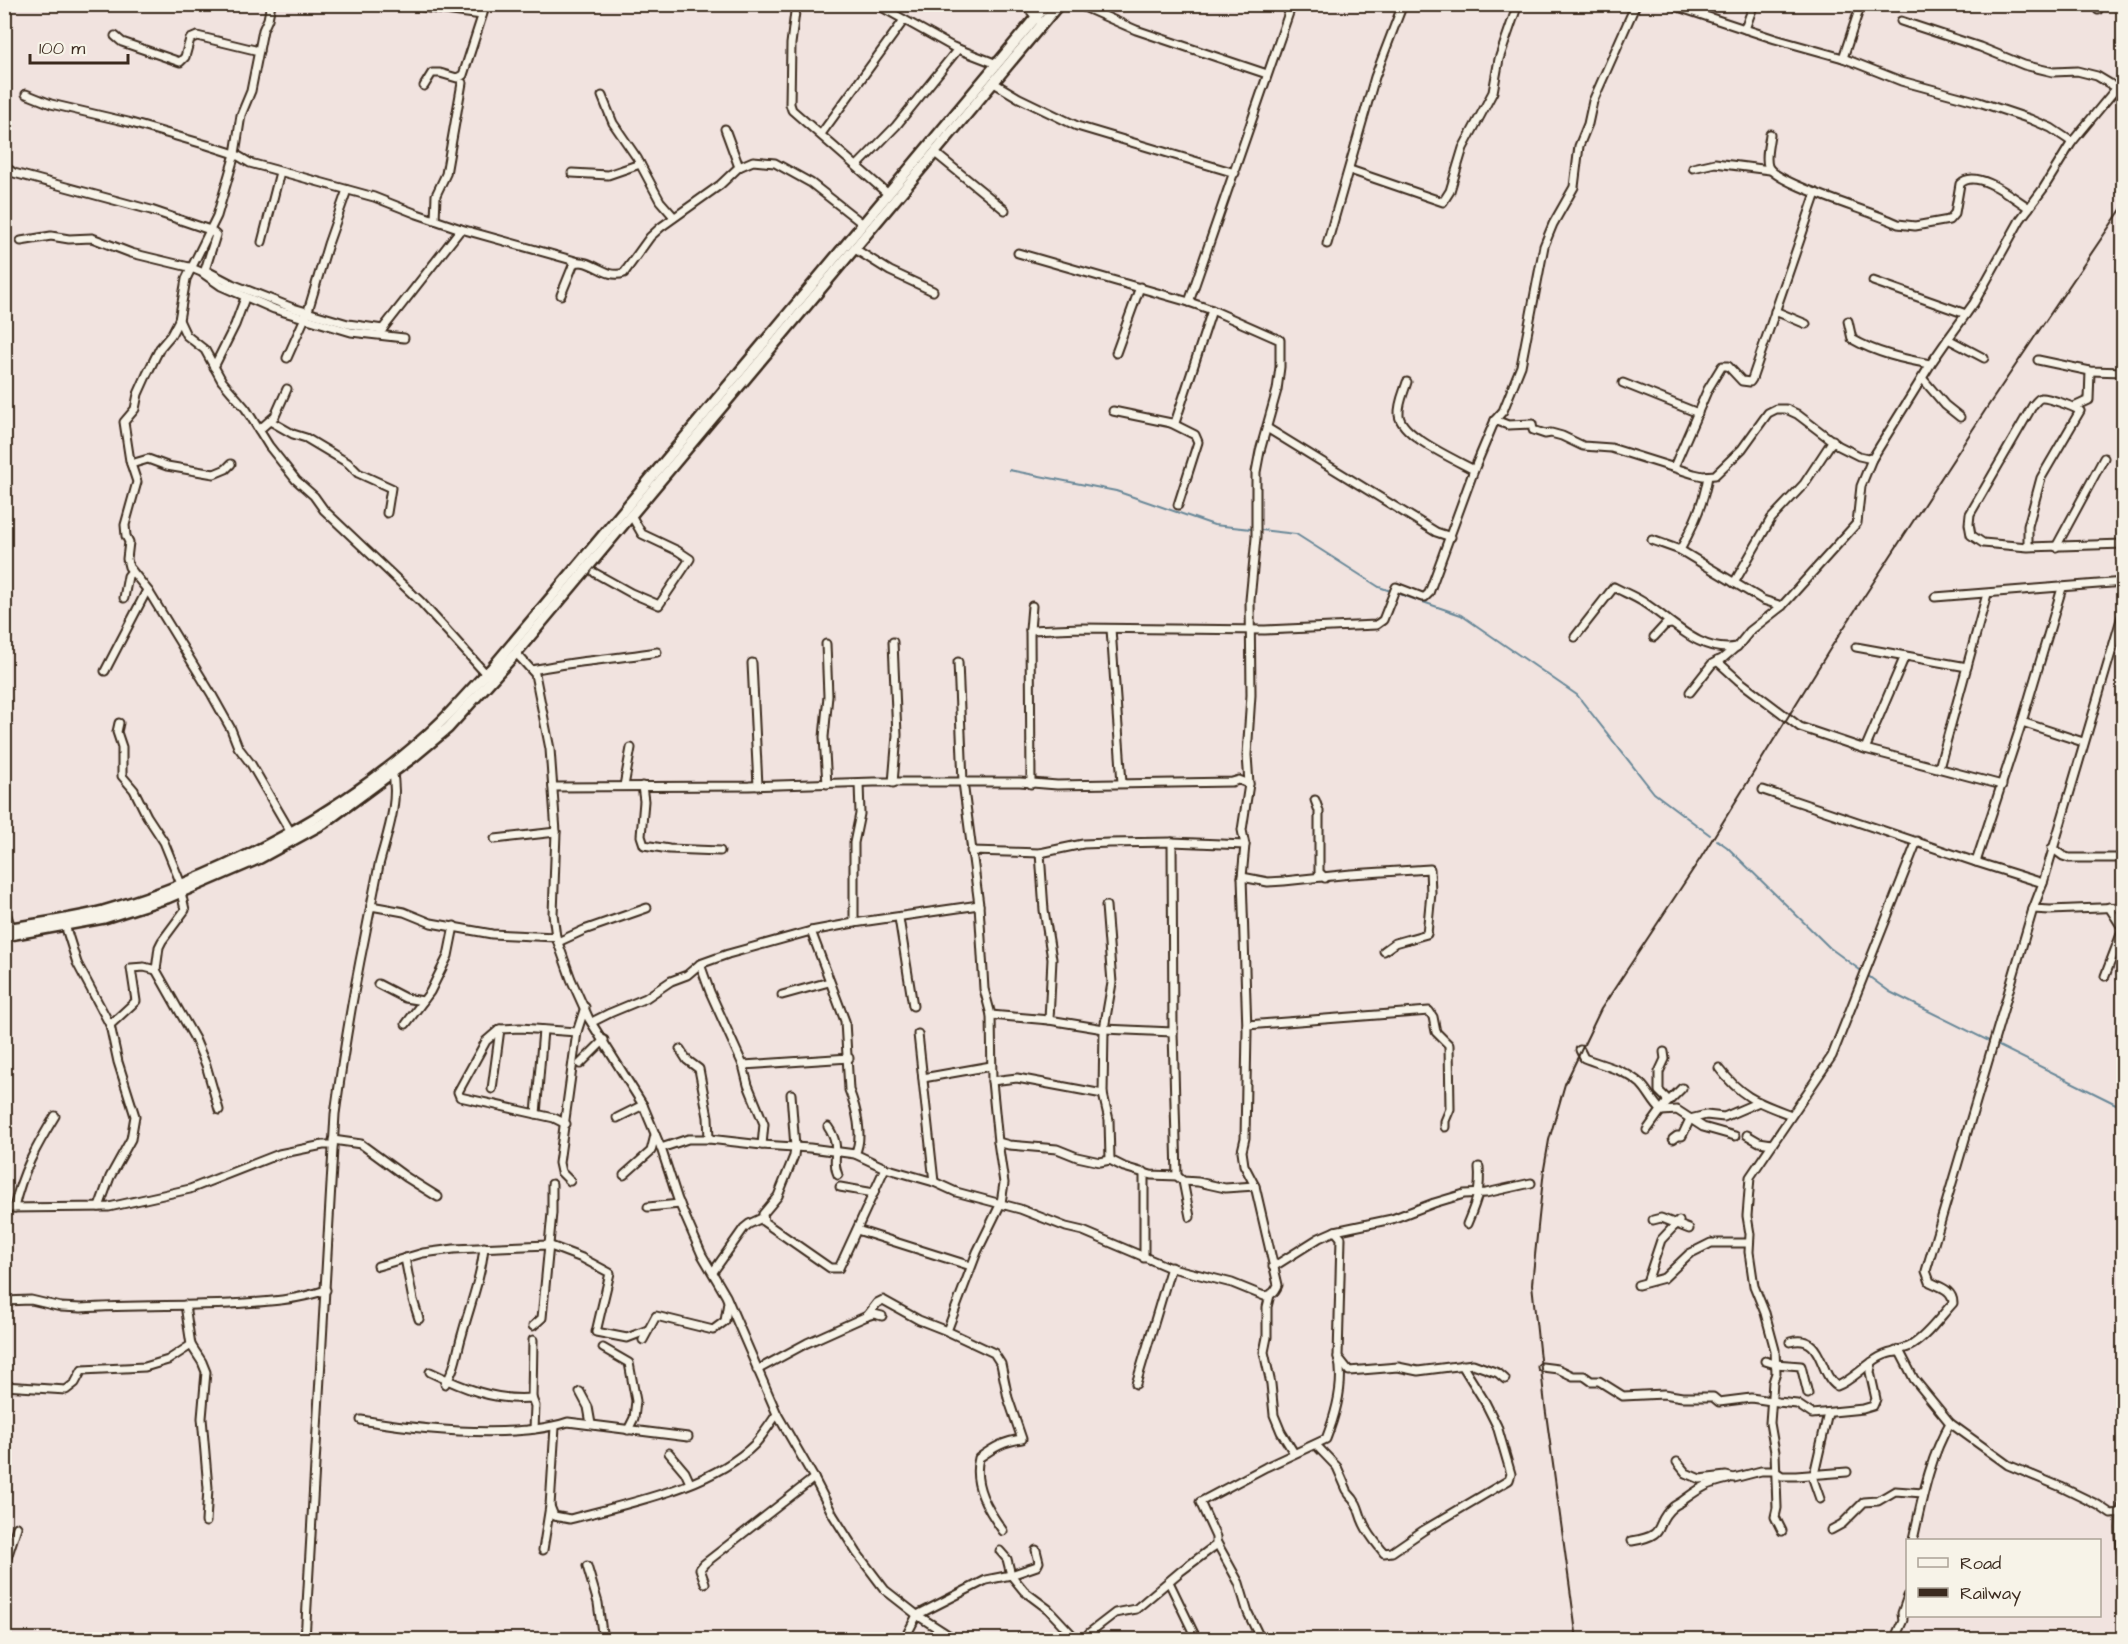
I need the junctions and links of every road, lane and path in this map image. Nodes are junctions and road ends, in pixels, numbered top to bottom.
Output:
1 (271, 4) edge
2 (400, 4) edge
3 (486, 4) edge
4 (796, 4) edge
5 (876, 4) edge
6 (1025, 4) edge
7 (1047, 4) edge
8 (1059, 4) edge
9 (1077, 4) edge
10 (1292, 4) edge
11 (1403, 4) edge
12 (1518, 4) edge
13 (1636, 4) edge
14 (1669, 4) edge
15 (1754, 4) edge
16 (1861, 4) edge
17 (482, 15) junction
18 (904, 20) junction
19 (1039, 21) junction
20 (1901, 21) dead end
21 (1744, 29) junction
22 (115, 36) dead end
23 (958, 49) junction
24 (259, 51) junction
25 (1843, 58) junction
26 (997, 64) junction
27 (1267, 74) junction
28 (2124, 80) edge
29 (462, 83) dead end
30 (994, 83) junction
31 (424, 86) dead end
32 (2116, 88) junction
33 (26, 94) dead end
34 (602, 96) dead end
35 (725, 129) dead end
36 (821, 134) junction
37 (1770, 134) dead end
38 (2072, 142) junction
39 (935, 153) junction
40 (235, 154) junction
41 (640, 164) junction
42 (4, 166) edge
43 (857, 166) junction
44 (739, 167) junction
45 (1693, 168) dead end
46 (1350, 170) junction
47 (1770, 170) junction
48 (280, 172) junction
49 (572, 173) dead end
50 (1235, 173) junction
51 (347, 190) junction
52 (1815, 193) junction
53 (888, 194) junction
54 (2029, 208) junction
55 (1005, 210) dead end
56 (674, 217) junction
57 (435, 220) junction
58 (863, 224) junction
59 (461, 229) junction
60 (210, 230) junction
61 (21, 241) dead end
62 (262, 242) dead end
63 (1327, 244) dead end
64 (855, 249) junction
65 (1018, 253) dead end
66 (579, 262) junction
67 (191, 268) junction
68 (1873, 281) dead end
69 (1140, 287) junction
70 (933, 291) dead end
71 (561, 295) dead end
72 (245, 298) junction
73 (1189, 302) junction
74 (1212, 310) junction
75 (1775, 311) junction
76 (307, 314) junction
77 (1966, 314) junction
78 (178, 320) junction
79 (1848, 321) dead end
80 (1806, 324) dead end
81 (383, 329) junction
82 (378, 336) junction
83 (404, 338) dead end
84 (1948, 339) junction
85 (1116, 353) dead end
86 (287, 358) dead end
87 (1984, 358) dead end
88 (2038, 360) dead end
89 (1930, 364) junction
90 (214, 367) junction
91 (2090, 371) junction
92 (2124, 372) edge
93 (1922, 378) junction
94 (1407, 382) dead end
95 (1623, 383) dead end
96 (287, 389) dead end
97 (2074, 408) junction
98 (1113, 411) dead end
99 (1698, 413) junction
100 (1960, 417) dead end
101 (1496, 420) junction
102 (270, 421) junction
103 (1171, 423) junction
104 (1267, 428) junction
105 (259, 430) junction
106 (1833, 440) junction
107 (2104, 458) dead end
108 (1872, 459) junction
109 (130, 464) junction
110 (231, 464) dead end
111 (1674, 467) junction
112 (1474, 470) junction
113 (1708, 476) junction
114 (1178, 505) dead end
115 (387, 513) dead end
116 (631, 515) junction
117 (1450, 537) junction
118 (1652, 540) dead end
119 (2124, 544) edge
120 (2028, 547) junction
121 (2056, 547) junction
122 (1680, 550) junction
123 (132, 571) junction
124 (595, 573) dead end
125 (2124, 582) edge
126 (1734, 583) junction
127 (2062, 588) junction
128 (149, 592) junction
129 (1987, 594) junction
130 (1935, 597) dead end
131 (124, 598) dead end
132 (1032, 606) dead end
133 (1782, 606) junction
134 (2124, 609) edge
135 (1671, 624) junction
136 (1111, 629) junction
137 (1030, 630) junction
138 (1250, 630) junction
139 (1575, 637) dead end
140 (1654, 638) dead end
141 (893, 642) dead end
142 (826, 644) dead end
143 (1737, 647) junction
144 (1856, 647) dead end
145 (657, 652) dead end
146 (516, 653) junction
147 (1905, 656) junction
148 (1717, 661) junction
149 (958, 662) dead end
150 (752, 663) dead end
151 (1967, 667) junction
152 (532, 670) junction
153 (105, 671) dead end
154 (486, 674) junction
155 (1690, 692) dead end
156 (2022, 722) junction
157 (119, 723) dead end
158 (2083, 741) junction
159 (631, 747) dead end
160 (1865, 749) junction
161 (392, 768) junction
162 (1939, 768) junction
163 (963, 782) junction
164 (859, 783) junction
165 (893, 783) junction
166 (1122, 783) junction
167 (827, 784) junction
168 (1031, 784) junction
169 (1249, 784) junction
170 (2002, 785) junction
171 (624, 786) junction
172 (642, 786) junction
173 (758, 786) junction
174 (553, 788) junction
175 (1763, 790) dead end
176 (1315, 800) dead end
177 (290, 831) junction
178 (556, 832) junction
179 (495, 839) dead end
180 (1917, 841) junction
181 (1172, 842) junction
182 (1245, 845) junction
183 (2052, 848) junction
184 (971, 850) junction
185 (720, 851) dead end
186 (1040, 853) junction
187 (2124, 858) edge
188 (1976, 862) junction
189 (1242, 877) junction
190 (1325, 878) junction
191 (2043, 883) junction
192 (181, 888) junction
193 (979, 905) junction
194 (371, 906) junction
195 (1106, 906) dead end
196 (4, 907) edge
197 (2109, 907) junction
198 (2124, 907) edge
199 (647, 908) dead end
200 (2033, 909) junction
201 (899, 918) junction
202 (854, 923) junction
203 (65, 926) junction
204 (454, 926) junction
205 (811, 931) junction
206 (9, 932) edge
207 (557, 940) junction
208 (1384, 951) dead end
209 (700, 964) junction
210 (156, 970) junction
211 (2105, 976) dead end
212 (829, 982) junction
213 (378, 984) dead end
214 (782, 995) dead end
215 (423, 1001) junction
216 (913, 1006) dead end
217 (585, 1007) junction
218 (991, 1015) junction
219 (1049, 1020) junction
220 (592, 1022) junction
221 (406, 1024) dead end
222 (110, 1025) junction
223 (1246, 1025) junction
224 (500, 1029) junction
225 (1104, 1029) junction
226 (543, 1030) junction
227 (577, 1032) junction
228 (1173, 1032) junction
229 (918, 1034) dead end
230 (604, 1040) junction
231 (680, 1049) dead end
232 (1580, 1050) dead end
233 (1664, 1052) dead end
234 (849, 1058) junction
235 (580, 1064) dead end
236 (743, 1065) junction
237 (991, 1066) junction
238 (1719, 1068) dead end
239 (923, 1078) junction
240 (992, 1081) junction
241 (1682, 1088) dead end
242 (492, 1089) dead end
243 (791, 1094) dead end
244 (1103, 1094) junction
245 (1667, 1102) junction
246 (1759, 1102) junction
247 (643, 1105) junction
248 (219, 1110) dead end
249 (1662, 1111) junction
250 (536, 1114) junction
251 (1791, 1115) junction
252 (55, 1116) dead end
253 (617, 1118) dead end
254 (1690, 1119) junction
255 (566, 1124) junction
256 (828, 1127) dead end
257 (1445, 1127) dead end
258 (1647, 1130) dead end
259 (655, 1135) junction
260 (1747, 1135) dead end
261 (1735, 1136) dead end
262 (709, 1138) junction
263 (1673, 1139) dead end
264 (333, 1142) junction
265 (998, 1142) junction
266 (1772, 1144) junction
267 (762, 1145) junction
268 (795, 1147) junction
269 (661, 1148) junction
270 (837, 1152) junction
271 (855, 1154) junction
272 (1110, 1160) junction
273 (885, 1167) junction
274 (1479, 1167) dead end
275 (1144, 1172) junction
276 (624, 1175) dead end
277 (838, 1175) dead end
278 (1180, 1178) junction
279 (570, 1181) dead end
280 (934, 1182) junction
281 (552, 1184) dead end
282 (1531, 1184) dead end
283 (1255, 1186) junction
284 (840, 1187) dead end
285 (874, 1193) junction
286 (1479, 1194) junction
287 (438, 1197) dead end
288 (1001, 1203) junction
289 (680, 1204) junction
290 (99, 1207) junction
291 (648, 1207) dead end
292 (4, 1208) edge
293 (14, 1208) junction
294 (1190, 1217) dead end
295 (762, 1218) junction
296 (1653, 1220) dead end
297 (1677, 1222) junction
298 (1467, 1224) dead end
299 (1689, 1229) dead end
300 (857, 1230) junction
301 (1335, 1231) junction
302 (1749, 1243) junction
303 (548, 1245) junction
304 (484, 1247) junction
305 (405, 1258) junction
306 (1144, 1258) junction
307 (378, 1266) dead end
308 (971, 1266) junction
309 (1171, 1267) junction
310 (1273, 1267) junction
311 (713, 1272) junction
312 (1647, 1282) junction
313 (1638, 1285) dead end
314 (326, 1290) junction
315 (1269, 1295) junction
316 (4, 1301) edge
317 (728, 1302) junction
318 (184, 1305) junction
319 (867, 1316) junction
320 (882, 1316) dead end
321 (419, 1319) dead end
322 (533, 1326) dead end
323 (648, 1330) junction
324 (947, 1331) junction
325 (533, 1340) dead end
326 (644, 1340) dead end
327 (1790, 1342) dead end
328 (190, 1345) junction
329 (603, 1348) dead end
330 (1894, 1352) junction
331 (1338, 1357) junction
332 (1765, 1361) dead end
333 (1872, 1362) junction
334 (1775, 1364) junction
335 (1462, 1365) junction
336 (1542, 1367) dead end
337 (757, 1370) junction
338 (430, 1372) dead end
339 (1505, 1379) dead end
340 (447, 1382) junction
341 (1136, 1383) dead end
342 (4, 1386) edge
343 (580, 1392) dead end
344 (1808, 1394) dead end
345 (532, 1398) junction
346 (1772, 1401) junction
347 (1828, 1413) junction
348 (777, 1414) junction
349 (361, 1420) dead end
350 (1950, 1423) junction
351 (591, 1424) junction
352 (555, 1427) junction
353 (534, 1429) junction
354 (628, 1430) junction
355 (688, 1437) dead end
356 (1316, 1444) junction
357 (669, 1453) dead end
358 (1294, 1453) junction
359 (1677, 1462) dead end
360 (1774, 1471) junction
361 (1847, 1472) dead end
362 (1814, 1475) junction
363 (814, 1478) junction
364 (1734, 1478) junction
365 (690, 1483) junction
366 (1923, 1493) junction
367 (1820, 1499) dead end
368 (2124, 1499) edge
369 (550, 1506) junction
370 (2122, 1517) edge
371 (206, 1522) dead end
372 (17, 1527) dead end
373 (1831, 1530) dead end
374 (1003, 1531) dead end
375 (1782, 1531) dead end
376 (1913, 1539) edge
377 (1632, 1541) dead end
378 (1217, 1543) junction
379 (543, 1550) dead end
380 (1036, 1550) dead end
381 (1000, 1551) dead end
382 (4, 1566) edge
383 (587, 1566) dead end
384 (1011, 1575) junction
385 (1169, 1582) junction
386 (705, 1583) dead end
387 (2124, 1583) edge
388 (1906, 1602) edge
389 (917, 1615) junction
390 (305, 1640) edge
391 (603, 1640) edge
392 (904, 1640) edge
393 (956, 1640) edge
394 (1077, 1640) edge
395 (1085, 1640) edge
396 (1197, 1640) edge
397 (1261, 1640) edge
398 (1894, 1640) edge

1 - 24 street
2 - 17 street
3 - 17 street
4 - 36 street
5 - 18 street
6 - 19 street
7 - 19 main road
8 - 19 main road
9 - 27 street
10 - 27 street
11 - 46 street
12 - 46 street
13 - 101 street
14 - 21 street
15 - 21 street
16 - 25 street
17 - 31 street
18 - 23 street
18 - 36 street
19 - 26 main road
19 - 30 main road
20 - 32 street
21 - 25 street
22 - 24 street
23 - 26 street
23 - 43 street
24 - 40 street
25 - 38 street
26 - 53 main road
27 - 50 street
28 - 32 street
29 - 57 street
30 - 39 main road
30 - 50 street
32 - 38 street
33 - 40 street
34 - 41 street
35 - 44 street
36 - 43 street
37 - 47 street
38 - 54 street
39 - 55 street
39 - 64 main road
40 - 48 street
40 - 60 street
41 - 49 street
41 - 56 street
42 - 60 street
43 - 53 street
44 - 56 street
44 - 58 street
45 - 47 street
46 - 63 street
47 - 52 street
48 - 51 street
48 - 62 street
50 - 73 street
51 - 57 street
51 - 76 street
52 - 54 street
52 - 75 street
53 - 58 main road
54 - 77 street
56 - 66 street
57 - 59 street
58 - 154 main road
59 - 66 street
59 - 81 street
60 - 67 street
60 - 76 street
61 - 67 street
64 - 70 street
64 - 116 main road
65 - 69 street
66 - 71 street
67 - 72 street
67 - 78 street
68 - 77 street
69 - 73 street
69 - 85 street
72 - 76 street
72 - 90 street
73 - 74 street
74 - 103 street
74 - 104 street
75 - 80 street
75 - 99 street
76 - 81 street
76 - 82 street
76 - 86 street
77 - 84 street
78 - 90 street
78 - 109 street
79 - 89 street
81 - 82 street
82 - 83 street
84 - 87 street
84 - 89 street
88 - 91 street
89 - 93 street
90 - 105 street
91 - 92 street
91 - 97 street
93 - 100 street
93 - 108 street
94 - 112 street
95 - 99 street
96 - 102 street
97 - 120 street
97 - 120 street
98 - 103 street
99 - 111 street
101 - 111 street
101 - 112 street
102 - 105 street
102 - 115 street
103 - 114 street
104 - 117 street
104 - 138 street
105 - 154 street
106 - 108 street
106 - 113 street
106 - 126 street
107 - 121 street
108 - 133 street
109 - 110 street
109 - 123 street
111 - 113 street
112 - 117 street
113 - 122 street
116 - 124 street
116 - 146 main road
117 - 138 street
118 - 122 street
119 - 121 street
120 - 121 street
122 - 126 street
123 - 128 street
123 - 131 street
125 - 127 street
126 - 133 street
127 - 129 street
127 - 156 street
128 - 153 street
128 - 177 street
129 - 130 street
129 - 151 street
132 - 137 street
133 - 143 street
134 - 158 street
135 - 139 street
135 - 140 street
135 - 143 street
136 - 137 street
136 - 138 street
136 - 166 street
137 - 168 street
138 - 169 street
141 - 165 street
142 - 167 street
143 - 148 street
144 - 147 street
145 - 152 street
146 - 152 street
146 - 161 main road
147 - 151 street
147 - 160 street
148 - 155 street
148 - 160 street
149 - 163 street
150 - 173 street
151 - 162 street
152 - 174 street
154 - 161 main road
156 - 158 street
156 - 170 street
157 - 192 street
158 - 183 street
159 - 171 street
160 - 162 street
161 - 177 main road
161 - 192 main road
161 - 194 street
162 - 170 street
163 - 165 street
163 - 168 street
163 - 184 street
164 - 165 street
164 - 167 street
164 - 202 street
166 - 168 street
166 - 169 street
167 - 173 street
169 - 182 street
170 - 188 street
171 - 172 street
171 - 174 street
172 - 173 street
172 - 185 street
174 - 178 street
175 - 180 street
176 - 190 street
177 - 192 main road
178 - 179 street
178 - 207 street
180 - 188 street
180 - 251 street
181 - 182 street
181 - 186 street
181 - 228 street
182 - 189 street
183 - 187 street
183 - 191 street
184 - 186 street
184 - 193 street
186 - 219 street
188 - 191 street
189 - 190 street
189 - 223 street
190 - 208 street
191 - 200 street
192 - 203 main road
192 - 206 main road
192 - 210 street
193 - 201 street
193 - 218 street
194 - 204 street
194 - 264 street
195 - 225 street
196 - 206 street
197 - 198 street
197 - 200 street
197 - 211 street
199 - 207 street
200 - 330 street
201 - 202 street
201 - 216 street
202 - 205 street
203 - 206 main road
203 - 222 street
204 - 207 street
204 - 215 street
205 - 209 street
205 - 212 street
207 - 217 street
209 - 220 street
209 - 236 street
210 - 222 street
210 - 248 street
212 - 214 street
212 - 234 street
213 - 215 street
215 - 221 street
217 - 220 street
217 - 227 street
218 - 219 street
218 - 237 street
219 - 225 street
220 - 230 street
222 - 290 street
223 - 257 street
223 - 283 street
224 - 226 street
224 - 242 street
224 - 250 street
225 - 228 street
225 - 244 street
226 - 227 street
226 - 250 street
227 - 255 street
228 - 278 street
229 - 239 street
230 - 235 street
230 - 247 street
231 - 262 street
232 - 249 street
233 - 245 street
234 - 236 street
234 - 271 street
236 - 267 street
237 - 239 street
237 - 240 street
238 - 246 street
239 - 280 street
240 - 244 street
240 - 265 street
241 - 245 street
243 - 268 street
244 - 272 street
245 - 249 street
246 - 251 street
246 - 254 street
247 - 253 street
247 - 259 street
249 - 254 street
249 - 258 street
250 - 255 street
251 - 266 street
252 - 293 street
254 - 261 street
254 - 263 street
255 - 279 street
256 - 270 street
259 - 269 street
259 - 276 street
260 - 266 street
262 - 267 street
262 - 269 street
264 - 287 street
264 - 290 street
264 - 314 street
265 - 272 street
265 - 288 street
266 - 302 street
267 - 268 street
268 - 270 street
268 - 295 street
269 - 289 street
270 - 271 street
270 - 277 street
271 - 273 street
272 - 275 street
273 - 280 street
273 - 285 street
274 - 286 street
275 - 278 street
275 - 306 street
278 - 283 street
278 - 294 street
280 - 288 street
281 - 303 street
282 - 286 street
283 - 310 street
284 - 285 street
285 - 300 street
286 - 298 street
286 - 301 street
288 - 306 street
288 - 308 street
289 - 291 street
289 - 311 street
290 - 293 street
292 - 293 street
295 - 300 street
295 - 311 street
296 - 297 street
297 - 299 street
297 - 312 street
300 - 308 street
301 - 310 street
301 - 331 street
302 - 312 street
302 - 334 street
303 - 304 street
303 - 322 street
303 - 323 street
304 - 305 street
304 - 340 street
305 - 307 street
305 - 321 street
306 - 309 street
308 - 324 street
309 - 315 street
309 - 341 street
310 - 315 street
311 - 317 street
312 - 313 street
314 - 318 street
314 - 390 street
315 - 358 street
316 - 318 street
317 - 323 street
317 - 337 street
318 - 328 street
319 - 320 street
319 - 324 street
319 - 337 street
323 - 326 street
324 - 374 street
325 - 345 street
327 - 333 street
328 - 342 street
328 - 371 street
329 - 354 street
330 - 333 street
330 - 350 street
331 - 335 street
331 - 356 street
332 - 334 street
333 - 347 street
334 - 344 street
334 - 346 street
335 - 339 street
335 - 356 street
336 - 346 street
337 - 348 street
338 - 340 street
340 - 345 street
343 - 351 street
345 - 353 street
346 - 347 street
346 - 360 street
347 - 362 street
348 - 363 street
348 - 365 street
349 - 353 street
350 - 366 street
350 - 370 street
351 - 352 street
351 - 354 street
352 - 353 street
352 - 369 street
354 - 355 street
356 - 358 street
357 - 365 street
358 - 378 street
359 - 364 street
360 - 362 street
360 - 364 street
360 - 375 street
361 - 362 street
362 - 367 street
363 - 386 street
363 - 389 street
364 - 377 street
365 - 369 street
366 - 373 street
366 - 376 street
368 - 370 street
369 - 379 street
370 - 387 street
372 - 382 street
378 - 385 street
378 - 397 street
380 - 384 street
381 - 384 street
383 - 391 street
384 - 389 street
384 - 394 street
385 - 395 street
385 - 396 street
388 - 398 street
389 - 392 street
389 - 393 street

